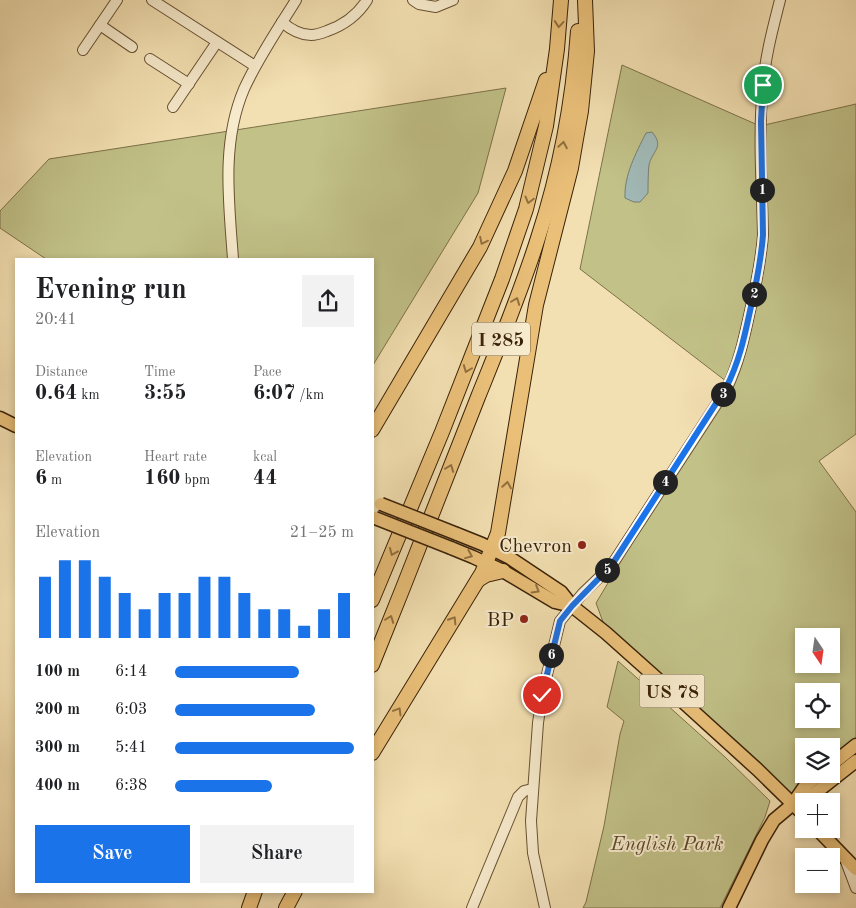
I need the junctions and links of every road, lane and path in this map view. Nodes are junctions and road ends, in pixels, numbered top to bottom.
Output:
1 (118, 0) edge
2 (152, 0) edge
3 (296, 0) edge
4 (367, 0) edge
5 (413, 0) edge
6 (453, 0) edge
7 (560, 0) edge
8 (580, 0) edge
9 (585, 0) edge
10 (780, 0) edge
11 (282, 22) junction
12 (100, 25) junction
13 (217, 42) junction
14 (132, 47) dead end
15 (557, 48) junction
16 (83, 50) dead end
17 (150, 59) dead end
18 (255, 66) junction
19 (189, 84) junction
20 (173, 108) dead end
21 (233, 258) edge
22 (0, 409) edge
23 (15, 416) edge
24 (0, 418) edge
25 (15, 426) edge
26 (374, 427) edge
27 (377, 502) edge
28 (374, 518) edge
29 (492, 549) junction
30 (487, 563) junction
31 (503, 571) junction
32 (478, 580) junction
33 (374, 595) edge
34 (572, 606) junction
35 (374, 660) edge
36 (856, 745) edge
37 (374, 750) edge
38 (840, 758) edge
39 (856, 761) edge
40 (809, 783) edge
41 (532, 789) junction
42 (793, 804) junction
43 (826, 838) edge
44 (843, 856) junction
45 (856, 869) edge
46 (856, 888) edge
47 (282, 893) edge
48 (293, 893) edge
49 (277, 908) edge
50 (286, 908) edge
51 (472, 908) edge
52 (544, 908) edge
53 (729, 908) edge

1 - 12 street
2 - 13 street
3 - 11 street
4 - 11 street
5 - 6 street
7 -> 15 highway, I 285
35 -> 8 highway, I 285
29 -> 9 highway
10 - 34 street
11 - 18 street
12 - 14 street
12 - 16 street
13 - 18 street
13 - 19 street
15 -> 26 highway
15 -> 33 highway, I 285
17 - 19 street
18 - 21 street
19 - 20 street
22 - 23 main road
24 - 25 main road
27 - 29 main road, US 78, bridge
28 -> 30 main road, US 78, bridge
29 - 30 highway
29 - 34 main road, US 78
30 - 31 main road, US 78
30 - 32 highway
31 - 32 highway
31 -> 34 main road, US 78
37 -> 32 highway
34 - 41 street
34 - 42 main road, US 78
36 - 38 main road
39 - 42 main road
40 - 42 main road
41 - 51 street
41 - 52 street
42 - 53 main road
43 - 44 main road
44 - 45 main road
44 - 46 street
47 - 49 highway
48 - 50 highway

